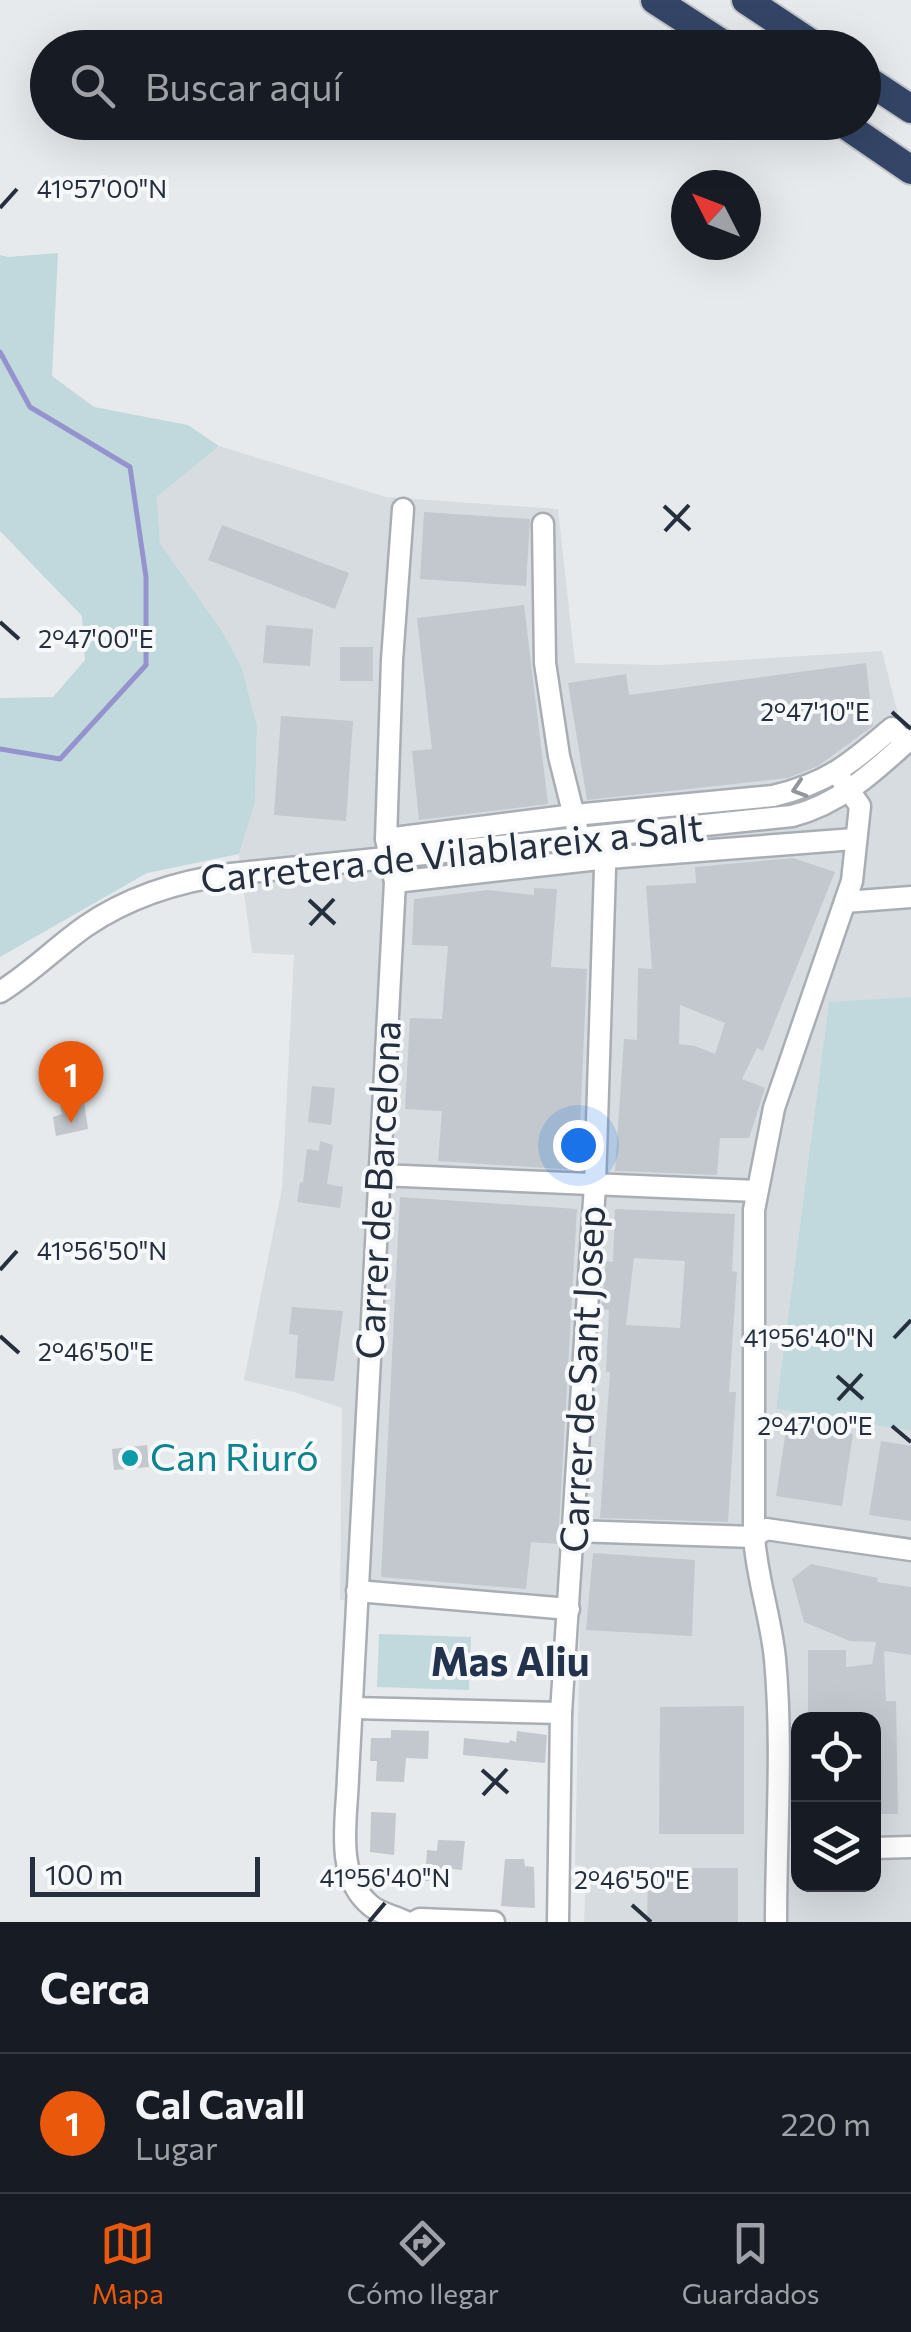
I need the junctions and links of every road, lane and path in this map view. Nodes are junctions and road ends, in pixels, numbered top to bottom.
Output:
1 (655, 0) edge
2 (746, 0) edge
3 (701, 30) edge
4 (791, 30) edge
5 (881, 89) edge
6 (911, 109) edge
7 (867, 140) edge
8 (911, 170) edge
9 (403, 509) dead end
10 (543, 524) dead end
11 (908, 740) edge
12 (848, 790) junction
13 (821, 807) junction
14 (574, 815) junction
15 (854, 839) junction
16 (579, 840) junction
17 (607, 848) junction
18 (389, 849) junction
19 (395, 882) junction
20 (911, 898) edge
21 (845, 902) junction
22 (0, 992) edge
23 (380, 1175) junction
24 (594, 1186) junction
25 (757, 1191) junction
26 (574, 1530) junction
27 (754, 1537) junction
28 (911, 1550) edge
29 (358, 1591) junction
30 (569, 1608) junction
31 (352, 1708) junction
32 (562, 1713) junction
33 (911, 1847) edge
34 (881, 1848) edge
35 (789, 1849) edge
36 (381, 1917) edge
37 (410, 1922) edge
38 (494, 1922) edge
39 (558, 1922) edge
40 (776, 1922) edge

1 - 3 highway
2 - 4 highway
5 - 6 highway
7 - 8 highway
9 - 18 street, Carrer de Barcelona
10 - 14 street
11 - 12 street, Carretera de Vilablareix a Salt
11 - 12 street
12 - 13 street, Carretera de Vilablareix a Salt
12 -> 14 street
12 - 15 street
13 - 15 street
13 - 17 street, Carretera de Vilablareix a Salt
14 - 16 street
14 - 18 street
15 - 17 street
15 - 21 street
16 - 17 street, Carretera de Vilablareix a Salt
16 - 18 street, Carretera de Vilablareix a Salt
17 - 19 street
17 - 24 street, Carrer de Sant Josep
18 - 19 street, Carrer de Barcelona
18 - 22 street, Carretera de Vilablareix a Salt
19 - 23 street, Carrer de Barcelona
20 - 21 street
21 - 25 street
23 - 24 street
23 - 29 street, Carrer de Barcelona
24 - 25 street
24 - 26 street, Carrer de Sant Josep
25 - 27 street
26 - 27 street
26 - 30 street, Carrer de Sant Josep
27 - 28 street
27 - 35 street
29 - 30 street
29 - 31 street, Carrer de Barcelona
30 - 32 street, Carrer de Sant Josep
31 - 32 street
31 - 36 street, Carrer de Barcelona
32 - 39 street, Carrer de Sant Josep
33 - 34 street
35 - 40 street
36 - 37 street
37 - 38 street

